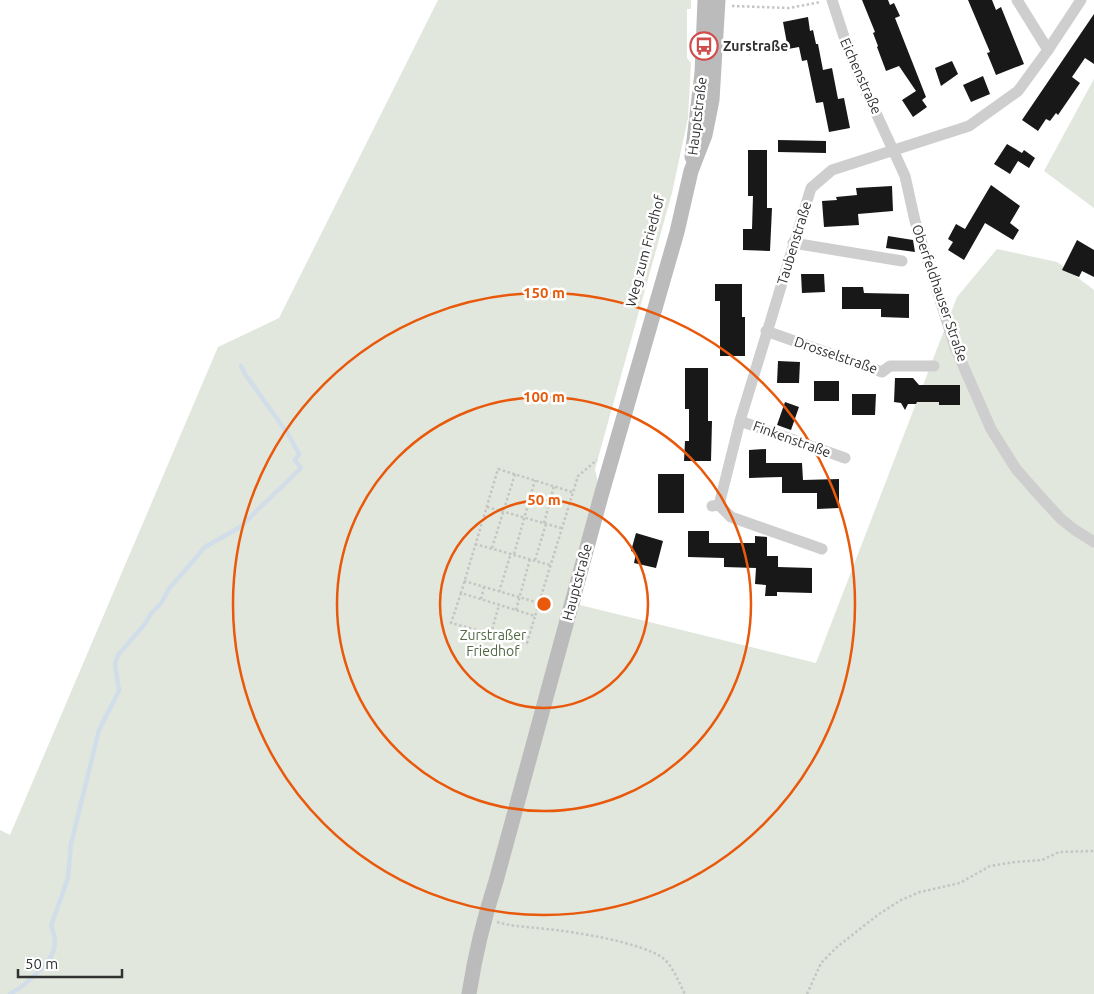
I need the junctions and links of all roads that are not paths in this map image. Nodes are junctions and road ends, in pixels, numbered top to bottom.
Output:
1 (831, 0) edge
2 (1017, 0) edge
3 (1081, 0) edge
4 (713, 2) edge
5 (1048, 50) junction
6 (894, 150) junction
7 (793, 244) junction
8 (902, 261) dead end
9 (766, 331) junction
10 (934, 366) dead end
11 (740, 421) junction
12 (844, 458) dead end
13 (1094, 542) edge
14 (822, 549) dead end
15 (469, 994) edge

1 - 6 street, Eichenstraße
2 - 5 street
3 - 5 street, Taubenstraße
4 - 15 main road, Hauptstraße
5 - 6 street, Taubenstraße
6 - 7 street, Taubenstraße
6 - 13 street, Oberfeldhauser Straße
7 - 8 street
7 - 9 street, Taubenstraße
9 - 10 street, Drosselstraße
9 - 11 street, Taubenstraße
11 - 12 street, Finkenstraße
11 - 14 street, Taubenstraße

